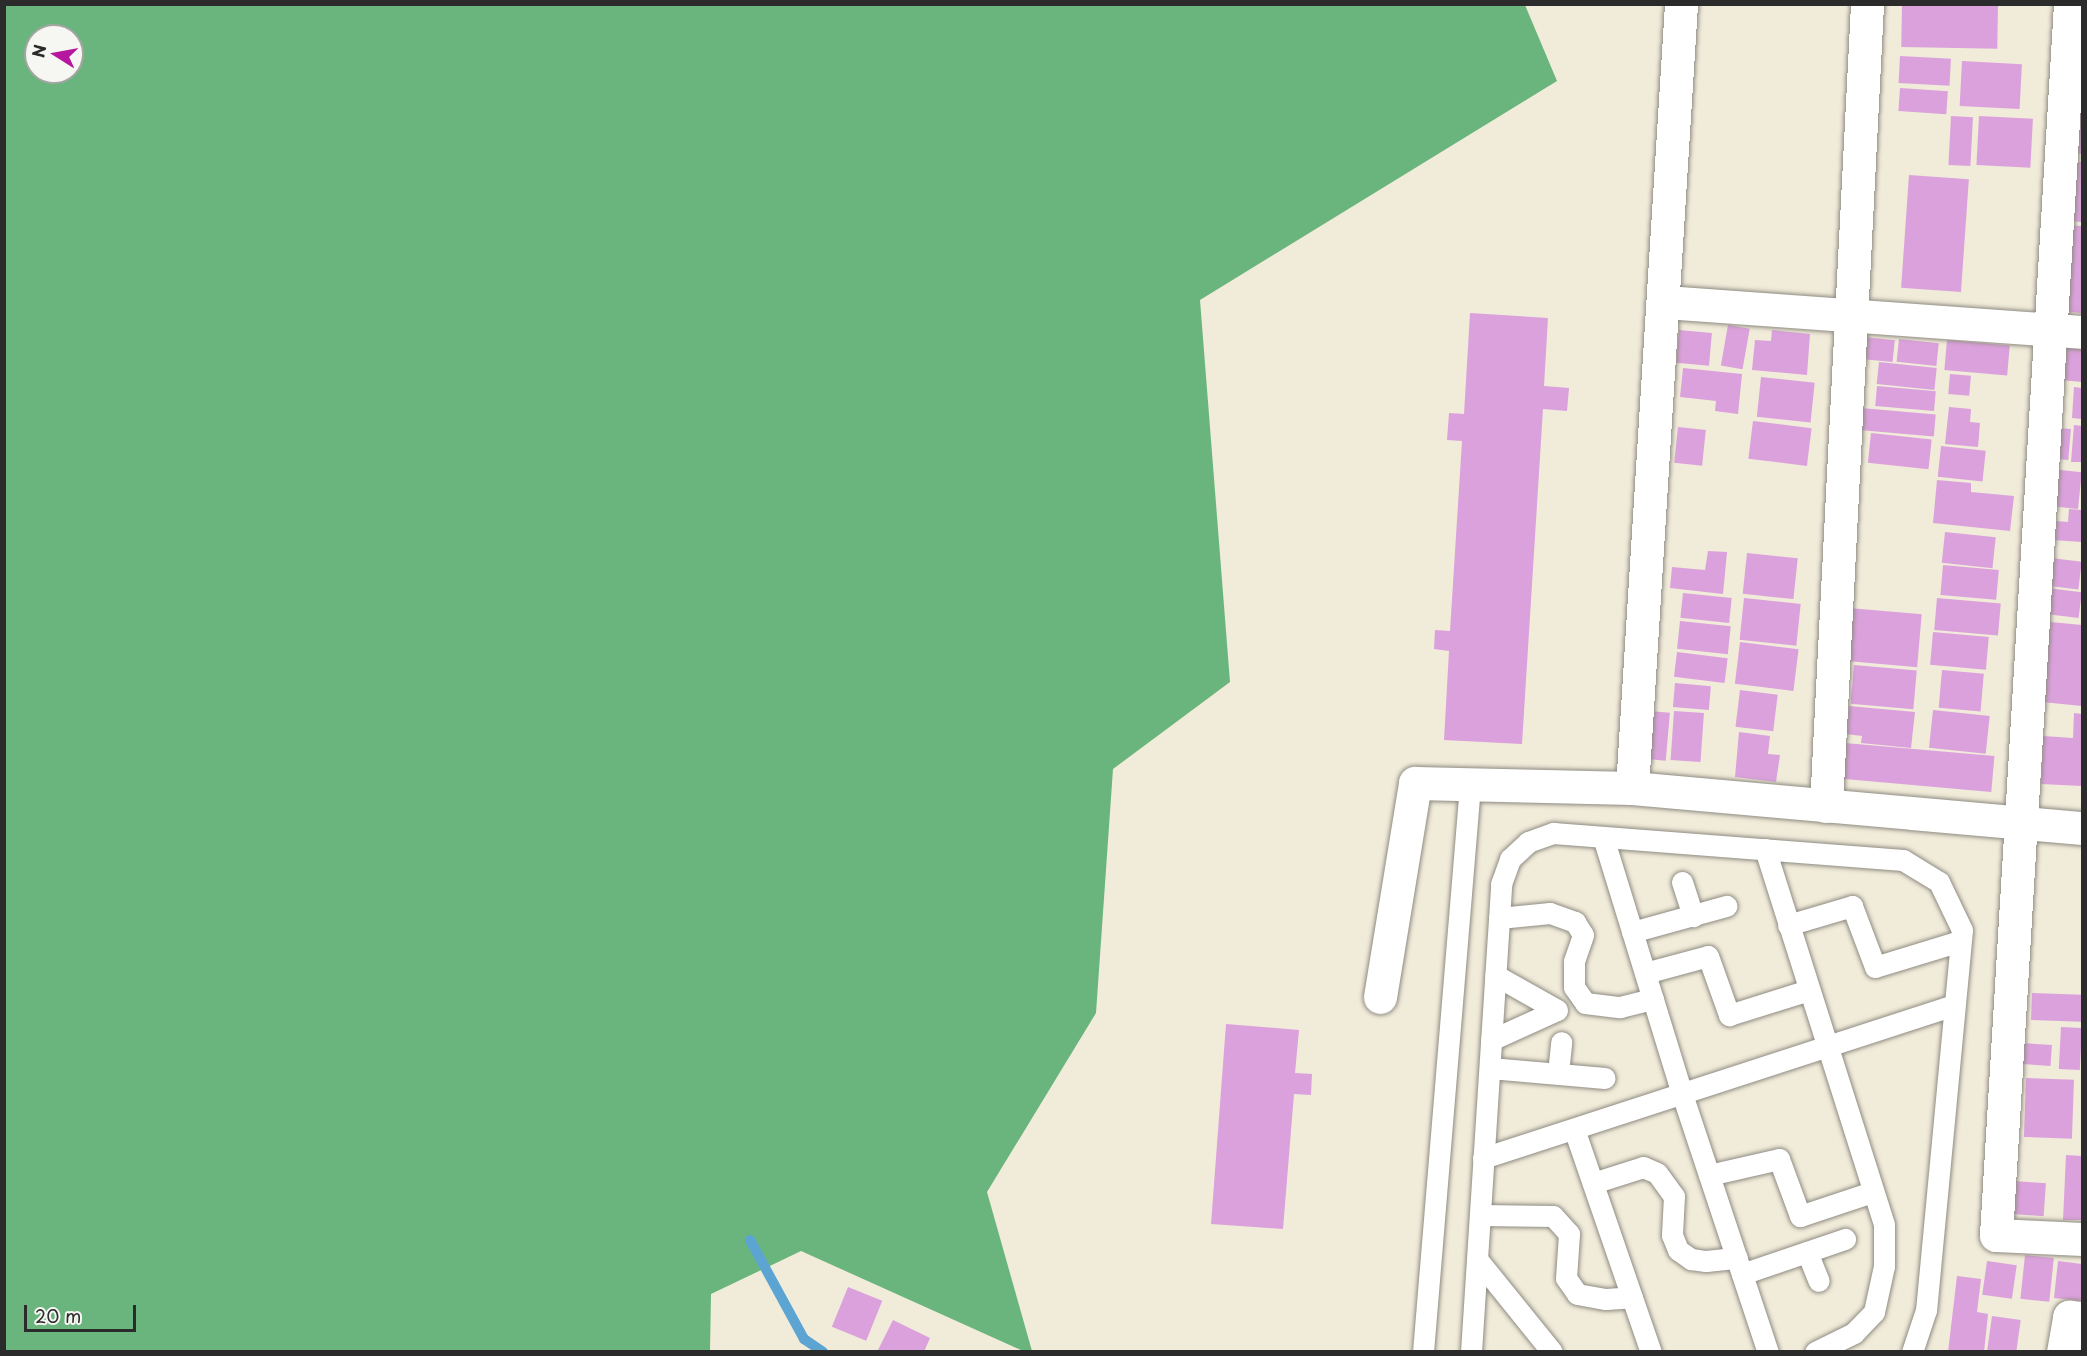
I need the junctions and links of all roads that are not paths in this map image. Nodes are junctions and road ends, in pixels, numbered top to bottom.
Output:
1 (1681, 4) edge
2 (1867, 4) edge
3 (2070, 4) edge
4 (1664, 302) junction
5 (1852, 316) junction
6 (2048, 330) junction
7 (2082, 332) edge
8 (1470, 785) junction
9 (1632, 788) junction
10 (1826, 806) junction
11 (2021, 825) junction
12 (2082, 828) edge
13 (1604, 837) junction
14 (1765, 849) junction
15 (1682, 882) dead end
16 (1726, 906) dead end
17 (1693, 916) junction
18 (1499, 918) junction
19 (1788, 925) junction
20 (1632, 932) junction
21 (1960, 941) junction
22 (1645, 973) junction
23 (1496, 975) junction
24 (1809, 990) junction
25 (1380, 996) dead end
26 (1653, 999) junction
27 (1955, 1005) junction
28 (1491, 1040) junction
29 (1561, 1042) dead end
30 (1826, 1047) junction
31 (1490, 1068) junction
32 (1558, 1073) junction
33 (1605, 1078) dead end
34 (1682, 1094) junction
35 (1574, 1129) junction
36 (1483, 1158) junction
37 (1710, 1175) junction
38 (1593, 1183) junction
39 (1872, 1192) junction
40 (1480, 1215) junction
41 (1845, 1239) dead end
42 (2082, 1239) edge
43 (1807, 1252) junction
44 (1477, 1259) junction
45 (1740, 1266) junction
46 (1819, 1281) dead end
47 (1632, 1297) junction
48 (2082, 1318) edge
49 (1423, 1352) edge
50 (1471, 1352) edge
51 (1552, 1352) edge
52 (1651, 1352) edge
53 (1768, 1352) edge
54 (1815, 1352) edge
55 (1912, 1352) edge
56 (2063, 1352) edge

1 - 4 street
2 - 5 street
3 - 6 street
4 - 5 street
4 - 9 street
5 - 6 street
5 - 10 street
6 - 7 street
6 - 11 street
8 - 9 street
8 - 25 street
8 - 49 lane
9 - 10 street
10 - 11 street
11 - 12 street
11 - 42 street
13 - 14 lane
13 - 18 lane
13 - 20 lane
14 - 19 lane
14 - 21 lane
15 - 17 lane
16 - 17 lane
17 - 20 lane
18 - 23 lane
18 - 26 lane
19 - 21 lane
19 - 24 lane
20 - 22 lane
21 - 27 lane
22 - 24 lane
22 - 26 lane
23 - 28 lane
23 - 28 lane
24 - 30 lane
26 - 34 lane
27 - 30 lane
27 - 55 lane
28 - 31 lane
29 - 32 lane
30 - 34 lane
30 - 39 lane
31 - 32 lane
31 - 36 lane
32 - 33 lane
34 - 35 lane
34 - 37 lane
35 - 36 lane
35 - 38 lane
36 - 40 lane
37 - 39 lane
37 - 45 lane
38 - 45 lane
38 - 47 lane
39 - 54 lane
40 - 44 lane
40 - 47 lane
41 - 43 lane
43 - 45 lane
43 - 46 lane
44 - 50 lane
44 - 51 lane
45 - 53 lane
47 - 52 lane
48 - 56 street

